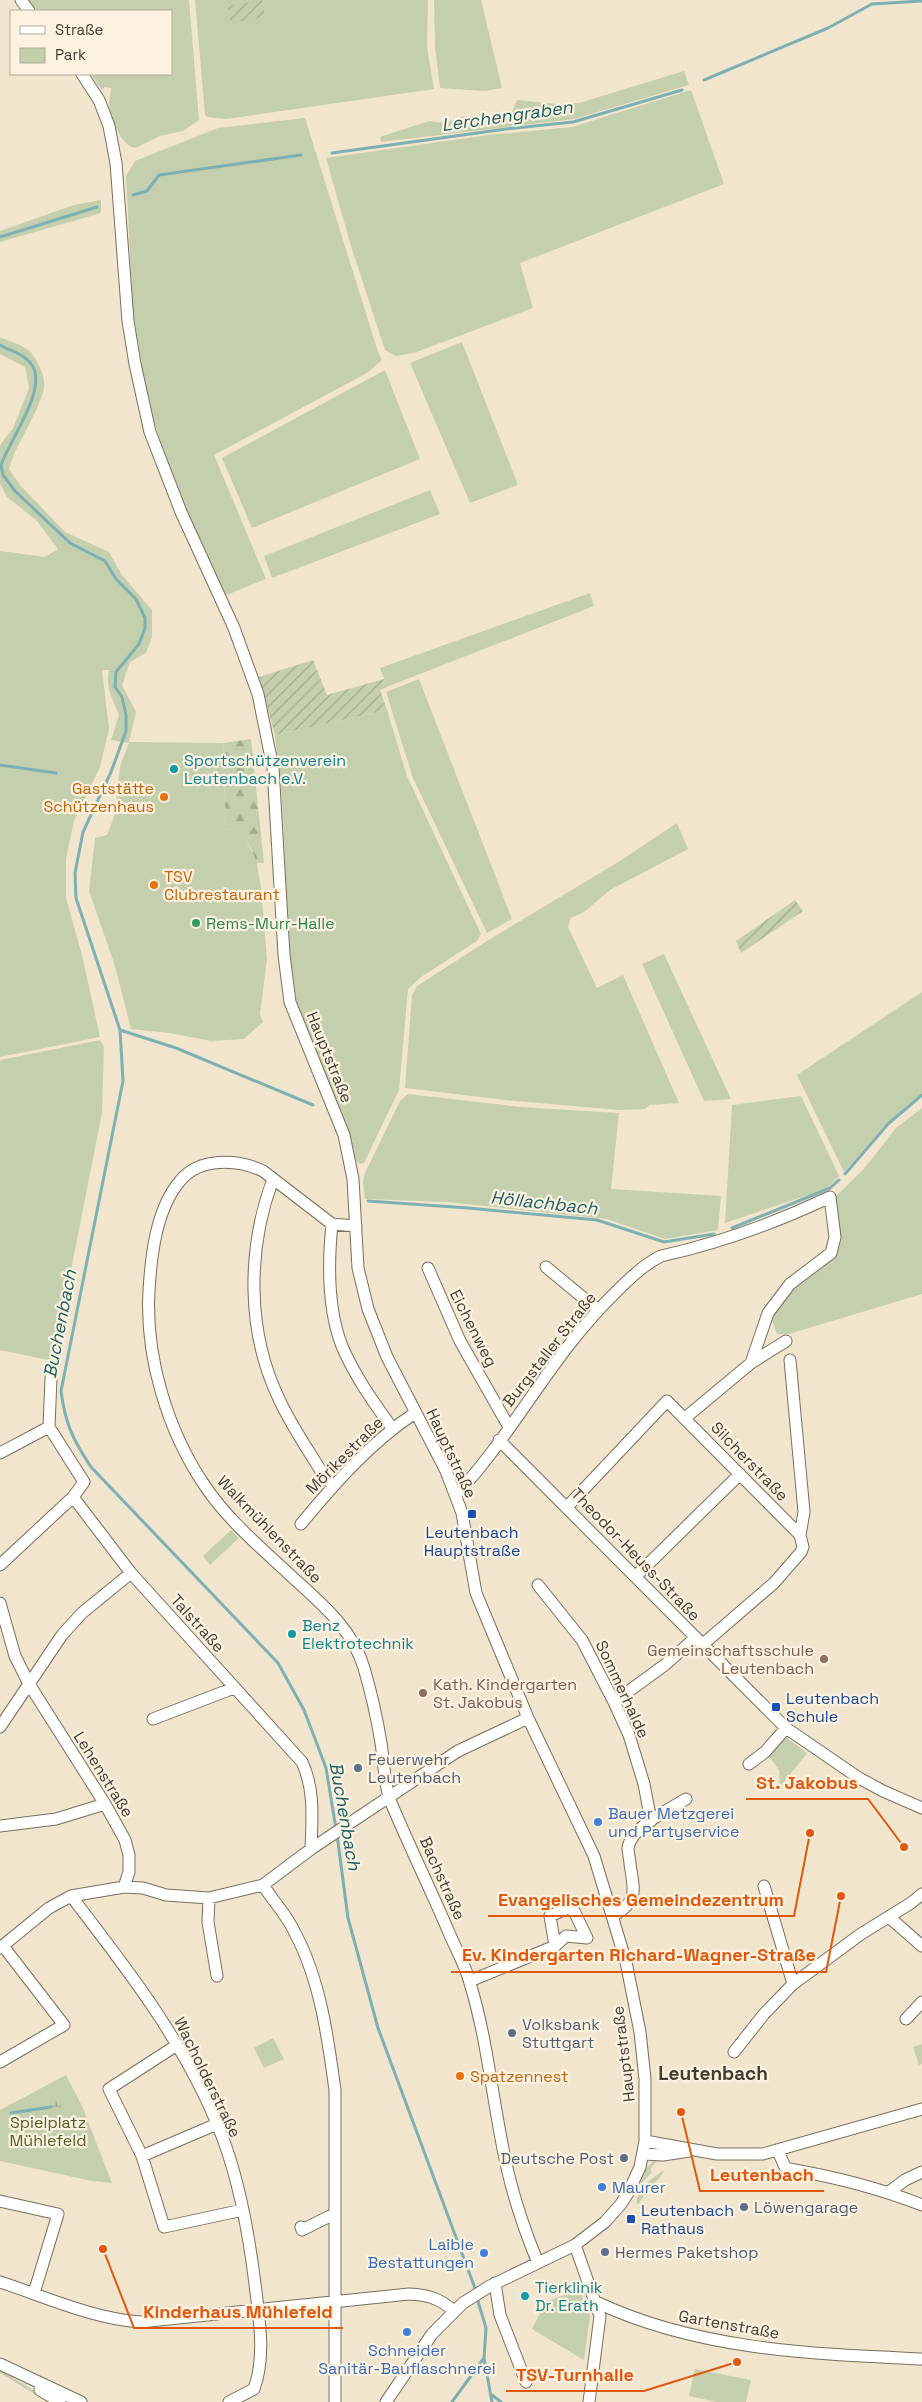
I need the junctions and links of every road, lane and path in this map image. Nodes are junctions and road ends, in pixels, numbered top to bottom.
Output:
1 (21, 0) edge
2 (29, 10) edge
3 (83, 75) edge
4 (273, 1179) junction
5 (332, 1224) junction
6 (356, 1226) junction
7 (546, 1267) dead end
8 (428, 1268) dead end
9 (598, 1310) junction
10 (786, 1341) dead end
11 (790, 1360) dead end
12 (751, 1363) junction
13 (51, 1378) dead end
14 (415, 1413) junction
15 (685, 1418) junction
16 (49, 1427) junction
17 (509, 1427) junction
18 (392, 1428) junction
19 (499, 1440) junction
20 (0, 1453) edge
21 (740, 1474) junction
22 (333, 1485) junction
23 (456, 1495) junction
24 (73, 1497) junction
25 (567, 1507) junction
26 (301, 1524) dead end
27 (800, 1535) junction
28 (0, 1565) edge
29 (131, 1573) junction
30 (636, 1576) junction
31 (538, 1585) dead end
32 (0, 1603) edge
33 (698, 1642) junction
34 (29, 1684) junction
35 (234, 1688) junction
36 (614, 1702) junction
37 (528, 1718) junction
38 (154, 1719) dead end
39 (0, 1727) edge
40 (786, 1728) junction
41 (748, 1764) dead end
42 (389, 1796) junction
43 (686, 1799) dead end
44 (105, 1804) junction
45 (922, 1808) edge
46 (651, 1820) junction
47 (0, 1826) edge
48 (311, 1850) junction
49 (263, 1885) junction
50 (764, 1886) dead end
51 (124, 1887) junction
52 (922, 1894) edge
53 (71, 1896) junction
54 (209, 1898) junction
55 (613, 1916) junction
56 (889, 1917) junction
57 (555, 1946) dead end
58 (922, 1946) edge
59 (2, 1947) edge
60 (217, 1976) dead end
61 (470, 1981) junction
62 (792, 1984) junction
63 (922, 2002) edge
64 (906, 2019) dead end
65 (177, 2045) junction
66 (734, 2052) dead end
67 (0, 2062) edge
68 (922, 2108) edge
69 (217, 2124) junction
70 (645, 2141) junction
71 (692, 2151) junction
72 (778, 2151) junction
73 (644, 2154) junction
74 (142, 2156) junction
75 (922, 2172) edge
76 (889, 2192) junction
77 (0, 2201) edge
78 (922, 2205) edge
79 (243, 2210) junction
80 (334, 2214) junction
81 (301, 2227) dead end
82 (575, 2245) junction
83 (538, 2263) junction
84 (0, 2282) edge
85 (492, 2284) junction
86 (34, 2293) junction
87 (334, 2302) junction
88 (596, 2302) junction
89 (258, 2310) junction
90 (454, 2312) junction
91 (922, 2359) edge
92 (0, 2365) edge
93 (526, 2382) dead end
94 (60, 2402) edge
95 (81, 2402) edge
96 (230, 2402) edge
97 (335, 2402) edge
98 (386, 2402) edge
99 (589, 2402) edge

1 - 2 street
3 - 6 street, Hauptstraße
4 - 5 street, Walkmühlenstraße
4 - 22 street
4 - 42 street, Walkmühlenstraße
5 - 6 street
5 - 18 street
6 - 14 street, Hauptstraße
7 - 9 street
8 - 17 street, Eichenweg
9 - 12 street, Burgstaller Straße
9 - 17 street, Burgstaller Straße
10 - 12 street
11 - 27 street
12 - 15 street
13 - 16 street
14 - 18 street, Mörikestraße
14 - 23 street, Hauptstraße
15 - 21 street, Silcherstraße
15 - 25 street, Silcherstraße
16 - 20 street
16 - 24 street
17 - 19 street, Burgstaller Straße
18 - 22 street, Mörikestraße
19 - 23 street, Burgstaller Straße
19 - 25 street, Theodor-Heuss-Straße
21 - 27 street, Silcherstraße
21 - 30 street
22 - 26 street, Mörikestraße
23 - 37 street, Hauptstraße
24 - 28 street
24 - 29 street, Talstraße
25 - 30 street, Theodor-Heuss-Straße
27 - 33 street
29 - 34 street
29 - 35 street, Talstraße
30 - 33 street, Theodor-Heuss-Straße
31 - 36 street, Sommerhalde
32 - 34 street, Lehenstraße
33 - 36 street
33 - 40 street, Theodor-Heuss-Straße
34 - 39 street
34 - 44 street, Lehenstraße
35 - 38 street
35 - 48 street, Talstraße
36 - 46 street, Sommerhalde
37 - 42 street
37 - 55 street, Hauptstraße
40 - 41 street
40 - 45 street, Theodor-Heuss-Straße
42 - 48 street
42 - 61 street, Bachstraße
43 - 46 street
44 - 47 street
44 - 51 street, Lehenstraße
46 - 55 street
48 - 49 street
49 - 54 street
49 - 80 street
50 - 62 street
51 - 53 street
51 - 54 street
52 - 56 street
53 - 59 street
53 - 65 street, Wacholderstraße
54 - 60 street
55 - 70 street, Hauptstraße
56 - 58 street
56 - 62 street
57 - 61 street
59 - 67 street
61 - 83 street, Bachstraße
62 - 66 street
63 - 64 street
65 - 69 street, Wacholderstraße
65 - 74 street
68 - 72 street
69 - 74 street
69 - 79 street, Wacholderstraße
70 - 71 street
70 - 73 street, Hauptstraße
71 - 72 street
71 - 73 street
72 - 76 street
73 - 82 street, Hauptstraße
74 - 79 street
75 - 76 street
76 - 78 street
77 - 86 street
79 - 89 street, Wacholderstraße
80 - 81 street
80 - 87 street
82 - 83 street, Hauptstraße
82 - 88 street
83 - 85 street, Hauptstraße
84 - 86 street
85 - 90 street, Hauptstraße
85 - 93 street
86 - 89 street
87 - 89 street
87 - 90 street
87 - 97 street
88 - 91 street, Gartenstraße
88 - 99 street
89 - 96 street, Wacholderstraße
90 - 98 street, Hauptstraße
92 - 94 street
92 - 95 street

